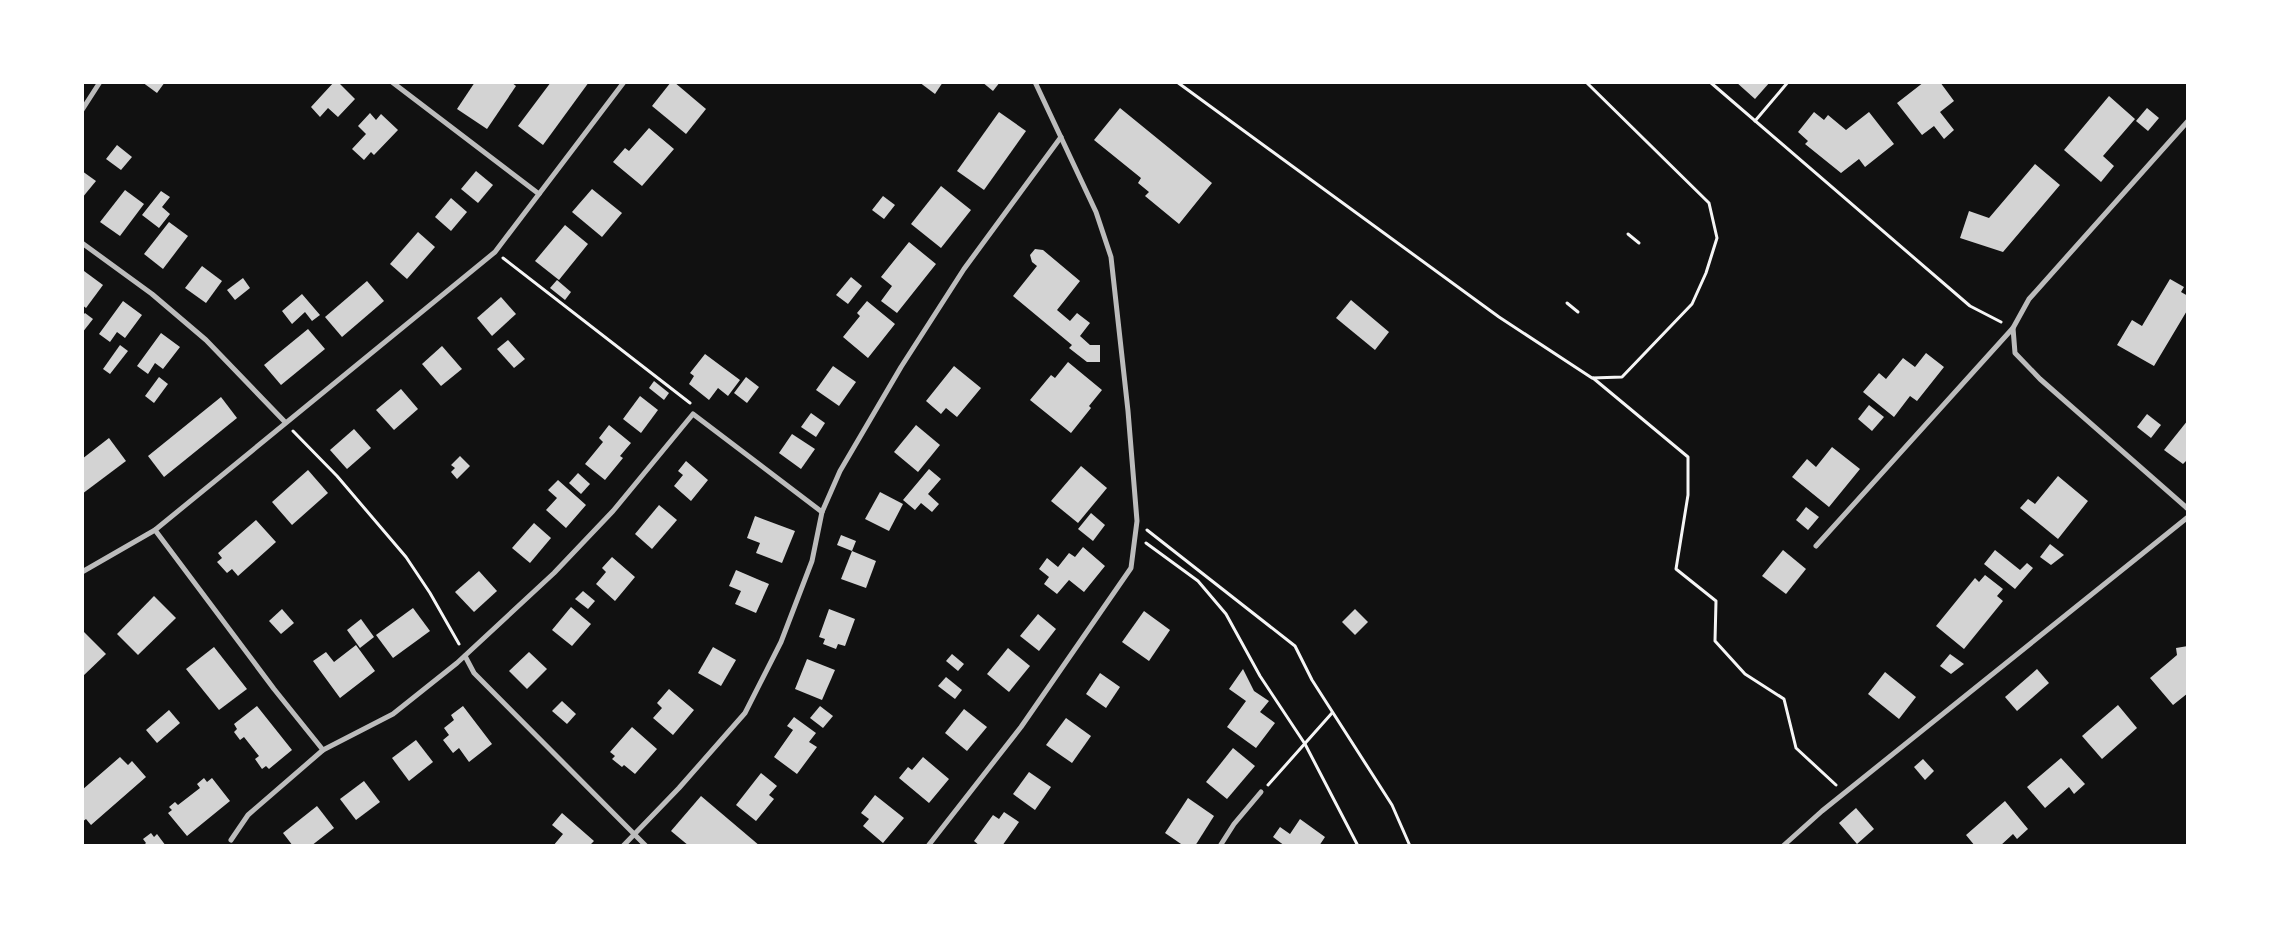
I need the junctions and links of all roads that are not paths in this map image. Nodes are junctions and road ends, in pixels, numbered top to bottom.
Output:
1 (100, 82) edge
2 (392, 82) edge
3 (624, 82) edge
4 (1035, 82) edge
5 (82, 110) edge
6 (2188, 121) edge
7 (1061, 137) junction
8 (540, 194) junction
9 (82, 243) edge
10 (2012, 328) junction
11 (285, 422) junction
12 (2188, 509) edge
13 (822, 512) junction
14 (2188, 517) edge
15 (154, 530) junction
16 (1816, 546) dead end
17 (82, 572) edge
18 (465, 656) junction
19 (323, 750) junction
20 (1261, 792) road end
21 (633, 834) junction
22 (231, 840) dead end
23 (623, 846) edge
24 (646, 846) edge
25 (928, 846) edge
26 (1220, 846) edge
27 (1783, 846) edge

1 - 5 street
2 - 8 street
3 - 8 street
4 - 7 street
6 - 10 street
7 - 13 street
7 - 25 street
8 - 11 street
9 - 11 street
10 - 12 street
10 - 16 street
11 - 15 street
13 - 18 street
13 - 21 street
14 - 27 street
15 - 17 street
15 - 19 street
18 - 19 street
18 - 21 street
19 - 22 street
20 - 26 street
21 - 23 street
21 - 24 street

